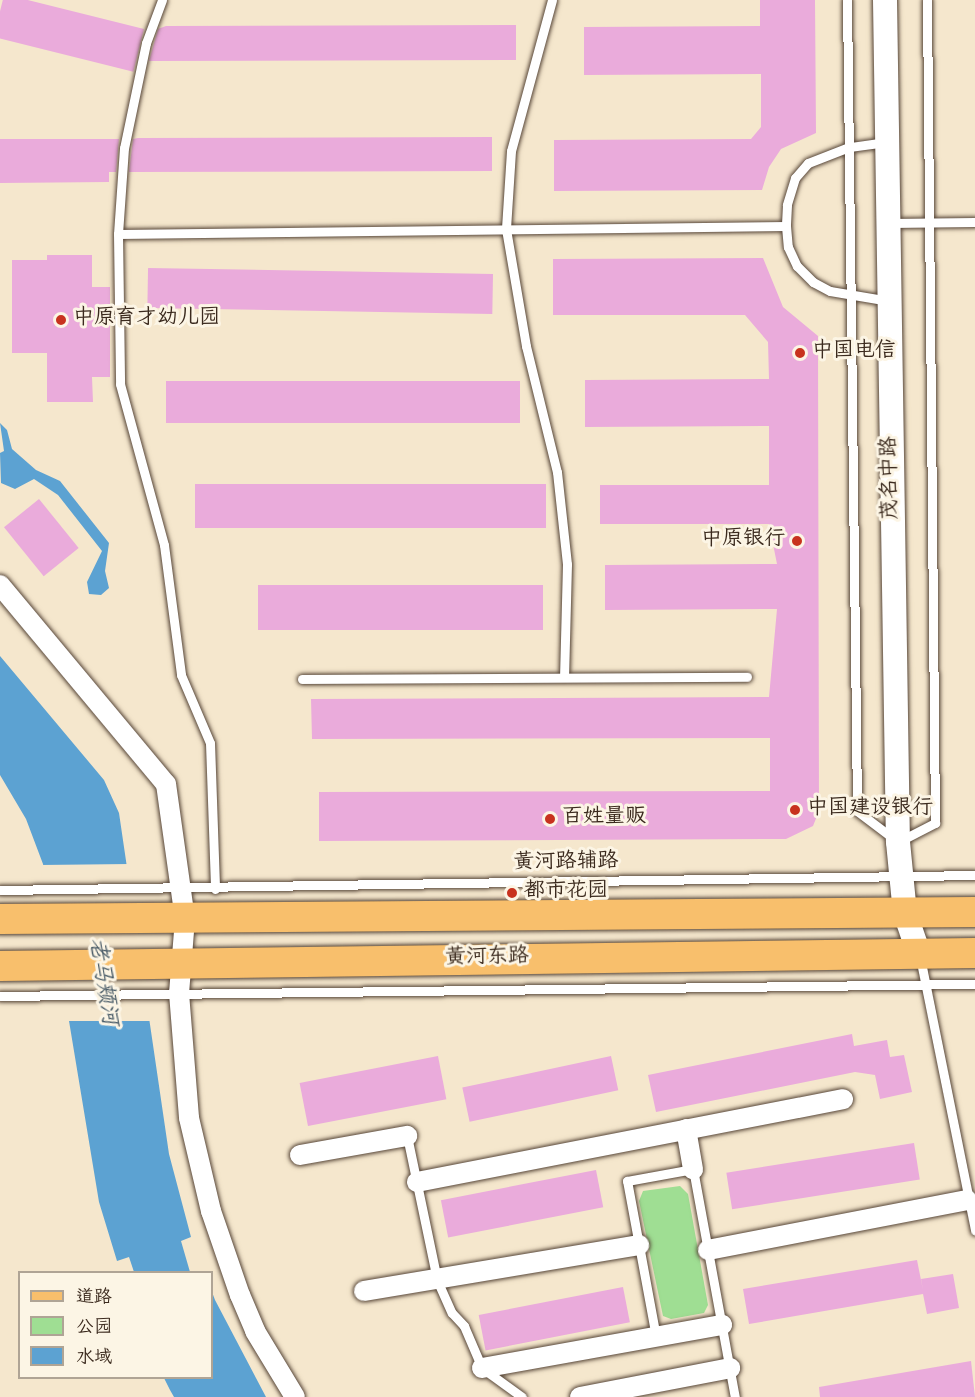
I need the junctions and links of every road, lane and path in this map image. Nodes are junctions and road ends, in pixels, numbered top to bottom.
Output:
1 (162, 0) edge
2 (552, 0) edge
3 (847, 0) edge
4 (885, 0) edge
5 (927, 0) edge
6 (886, 142) junction
7 (849, 147) junction
8 (929, 222) junction
9 (975, 222) edge
10 (888, 223) junction
11 (786, 226) junction
12 (506, 229) junction
13 (118, 234) junction
14 (850, 296) junction
15 (889, 302) junction
16 (0, 585) edge
17 (564, 677) junction
18 (747, 677) dead end
19 (302, 679) dead end
20 (898, 842) junction
21 (975, 875) edge
22 (901, 876) junction
23 (182, 889) junction
24 (215, 889) junction
25 (0, 890) edge
26 (975, 912) edge
27 (905, 913) junction
28 (9, 919) edge
29 (173, 919) junction
30 (975, 953) edge
31 (919, 954) junction
32 (172, 963) junction
33 (11, 965) edge
34 (925, 984) junction
35 (975, 984) edge
36 (172, 993) junction
37 (0, 996) edge
38 (843, 1099) dead end
39 (686, 1129) junction
40 (407, 1136) joint
41 (300, 1155) dead end
42 (693, 1169) junction
43 (417, 1182) junction
44 (967, 1200) junction
45 (975, 1231) edge
46 (639, 1245) junction
47 (708, 1250) junction
48 (437, 1280) junction
49 (364, 1291) dead end
50 (722, 1325) junction
51 (657, 1337) junction
52 (482, 1368) junction
53 (730, 1368) junction
54 (296, 1397) edge
55 (522, 1397) edge
56 (580, 1397) edge
57 (735, 1397) edge

1 - 13 lane
2 - 12 lane
3 - 7 lane
4 - 6 street, 茂名中路
5 - 8 lane
6 - 7 lane
6 - 10 street, 茂名中路
7 - 11 lane
7 - 14 lane
8 - 9 lane
8 - 10 lane
8 - 20 lane
10 - 15 street, 茂名中路
11 - 12 lane
11 - 14 lane
12 - 13 lane
12 - 17 lane
13 - 24 lane
14 - 15 lane
14 - 20 lane
15 - 20 street, 茂名中路
16 - 23 street
17 - 18 lane
17 - 19 lane
20 - 22 street, 茂名中路
21 - 22 lane, 黄河路辅路
22 - 24 lane, 黄河路辅路
22 - 27 street, 茂名中路
23 - 24 lane, 黄河路辅路
23 - 25 lane, 黄河路辅路
23 - 29 street
26 - 27 main road, 黄河东路
27 - 29 main road, 黄河东路
27 - 31 street, 茂名中路
28 - 29 main road, 黄河东路
29 - 32 street
30 - 31 main road, 黄河东路
31 - 32 main road, 黄河东路
31 - 34 lane
32 - 33 main road, 黄河东路
32 - 36 street
34 - 35 lane
34 - 36 lane
34 - 44 lane
36 - 37 lane
36 - 54 street
38 - 39 street
39 - 42 street
39 - 43 street
40 - 41 street
40 - 43 lane
42 - 46 lane
42 - 47 lane
43 - 48 lane
44 - 45 lane
44 - 47 street
46 - 48 street
46 - 51 lane
47 - 50 lane
48 - 49 street
48 - 52 lane
50 - 51 street
50 - 53 lane
51 - 52 street
52 - 55 lane
53 - 56 street
53 - 57 lane

